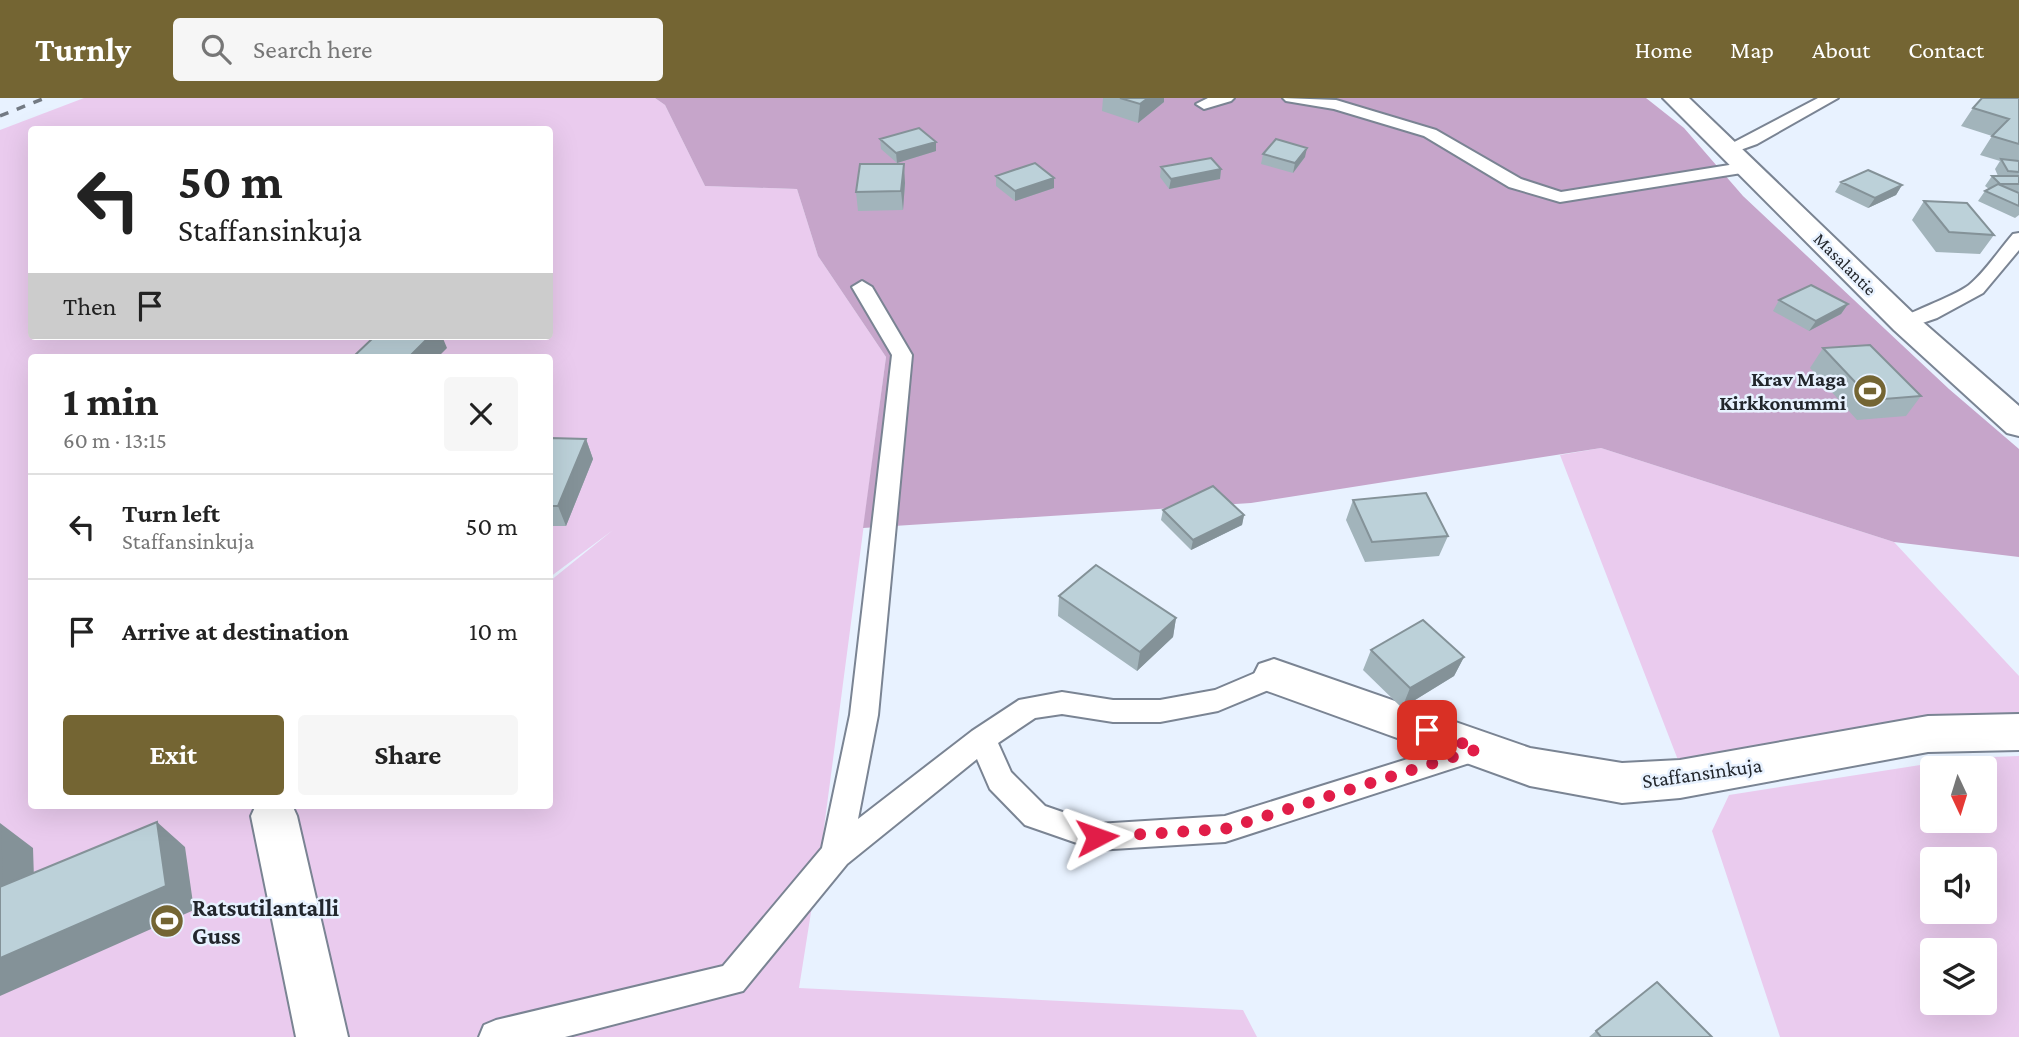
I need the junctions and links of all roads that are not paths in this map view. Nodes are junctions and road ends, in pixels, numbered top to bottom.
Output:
1 (1226, 98) edge
2 (1291, 98) edge
3 (1675, 98) edge
4 (1830, 98) edge
5 (1204, 104) dead end
6 (1739, 158) junction
7 (2019, 238) edge
8 (862, 287) dead end
9 (1905, 323) junction
10 (2019, 425) edge
11 (1274, 676) joint
12 (2019, 732) edge
13 (982, 739) junction
14 (1478, 749) junction
15 (274, 816) dead end
16 (835, 854) junction
17 (322, 1037) edge
18 (496, 1037) edge

1 - 5 lane
2 - 6 lane
3 - 6 street, Masalantie
4 - 6 lane
6 - 9 street, Masalantie
7 - 9 lane
8 - 16 lane
9 - 10 street, Masalantie
11 - 13 lane
11 - 14 street, Staffansinkuja
12 - 14 street, Staffansinkuja
13 - 14 lane
13 - 16 lane
15 - 17 street
16 - 18 lane

